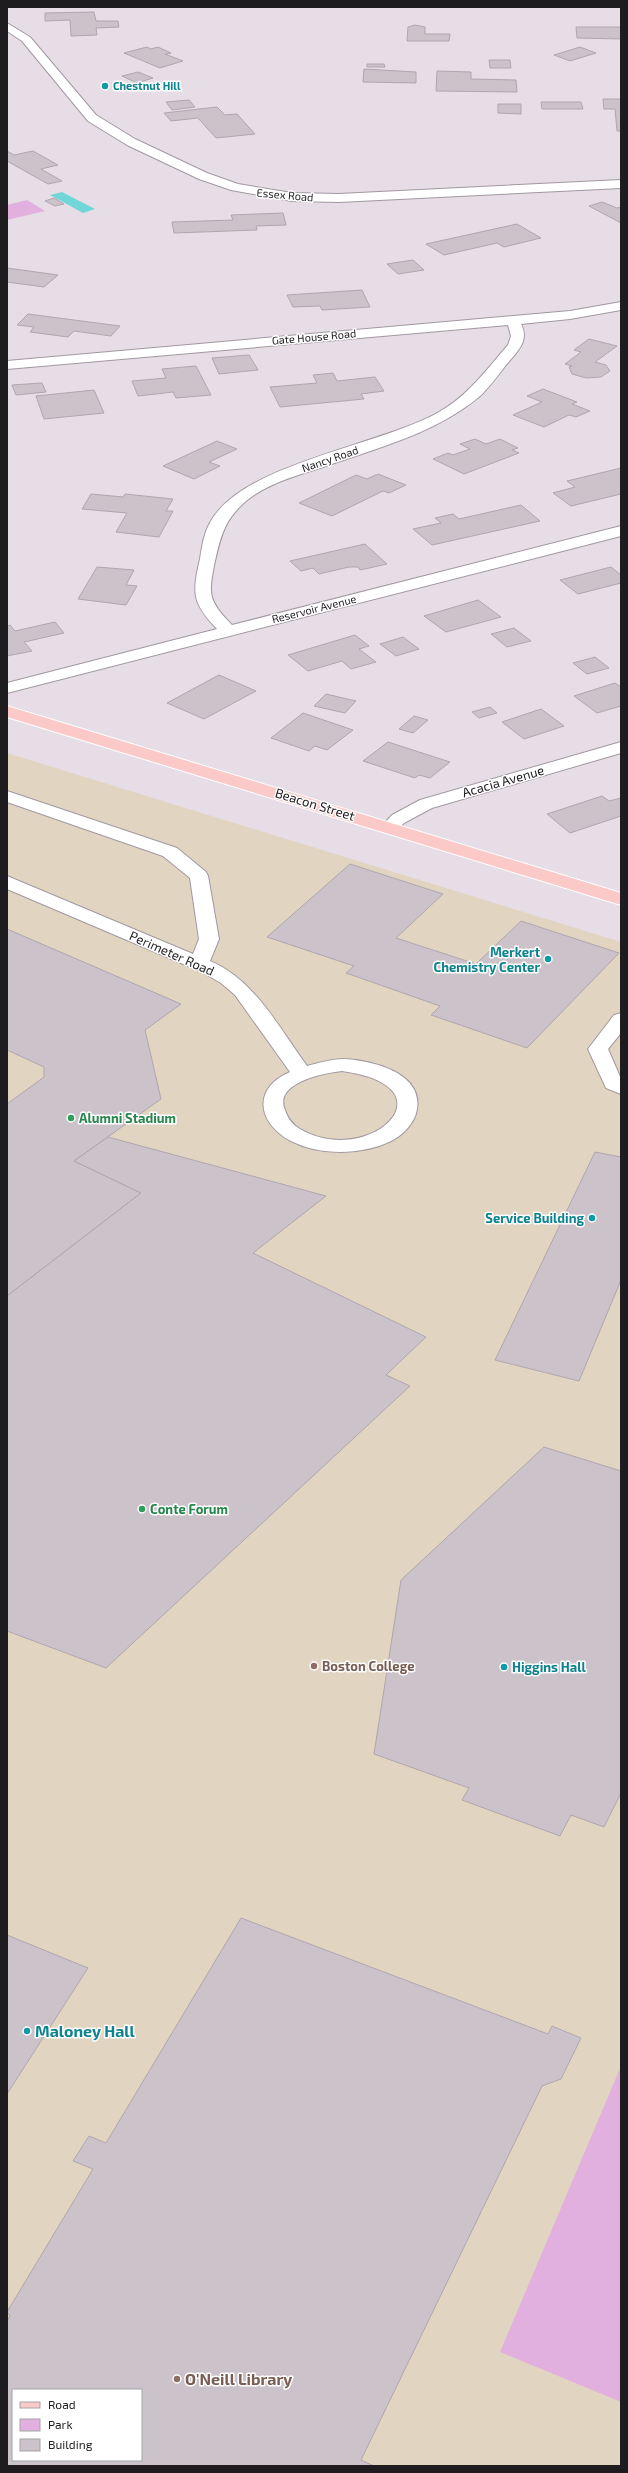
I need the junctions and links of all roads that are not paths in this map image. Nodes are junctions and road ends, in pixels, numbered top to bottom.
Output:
1 (7, 26) edge
2 (621, 184) edge
3 (621, 306) edge
4 (512, 320) junction
5 (7, 365) edge
6 (621, 531) edge
7 (228, 631) junction
8 (7, 688) edge
9 (7, 711) edge
10 (621, 747) edge
11 (7, 796) edge
12 (390, 826) junction
13 (7, 882) edge
14 (621, 899) edge
15 (199, 964) junction
16 (621, 1019) edge
17 (301, 1072) junction
18 (621, 1088) edge

1 - 2 street, Essex Road
3 - 4 street, Gate House Road
4 - 5 street, Gate House Road
4 - 7 street, Nancy Road
6 - 7 street, Reservoir Avenue
7 - 8 street, Reservoir Avenue
9 - 12 main road, Beacon Street
10 - 12 street, Acacia Avenue
11 - 15 street
12 - 14 main road, Beacon Street
13 - 15 street, Perimeter Road
15 - 17 street, Perimeter Road
16 - 18 street
17 - 17 street

